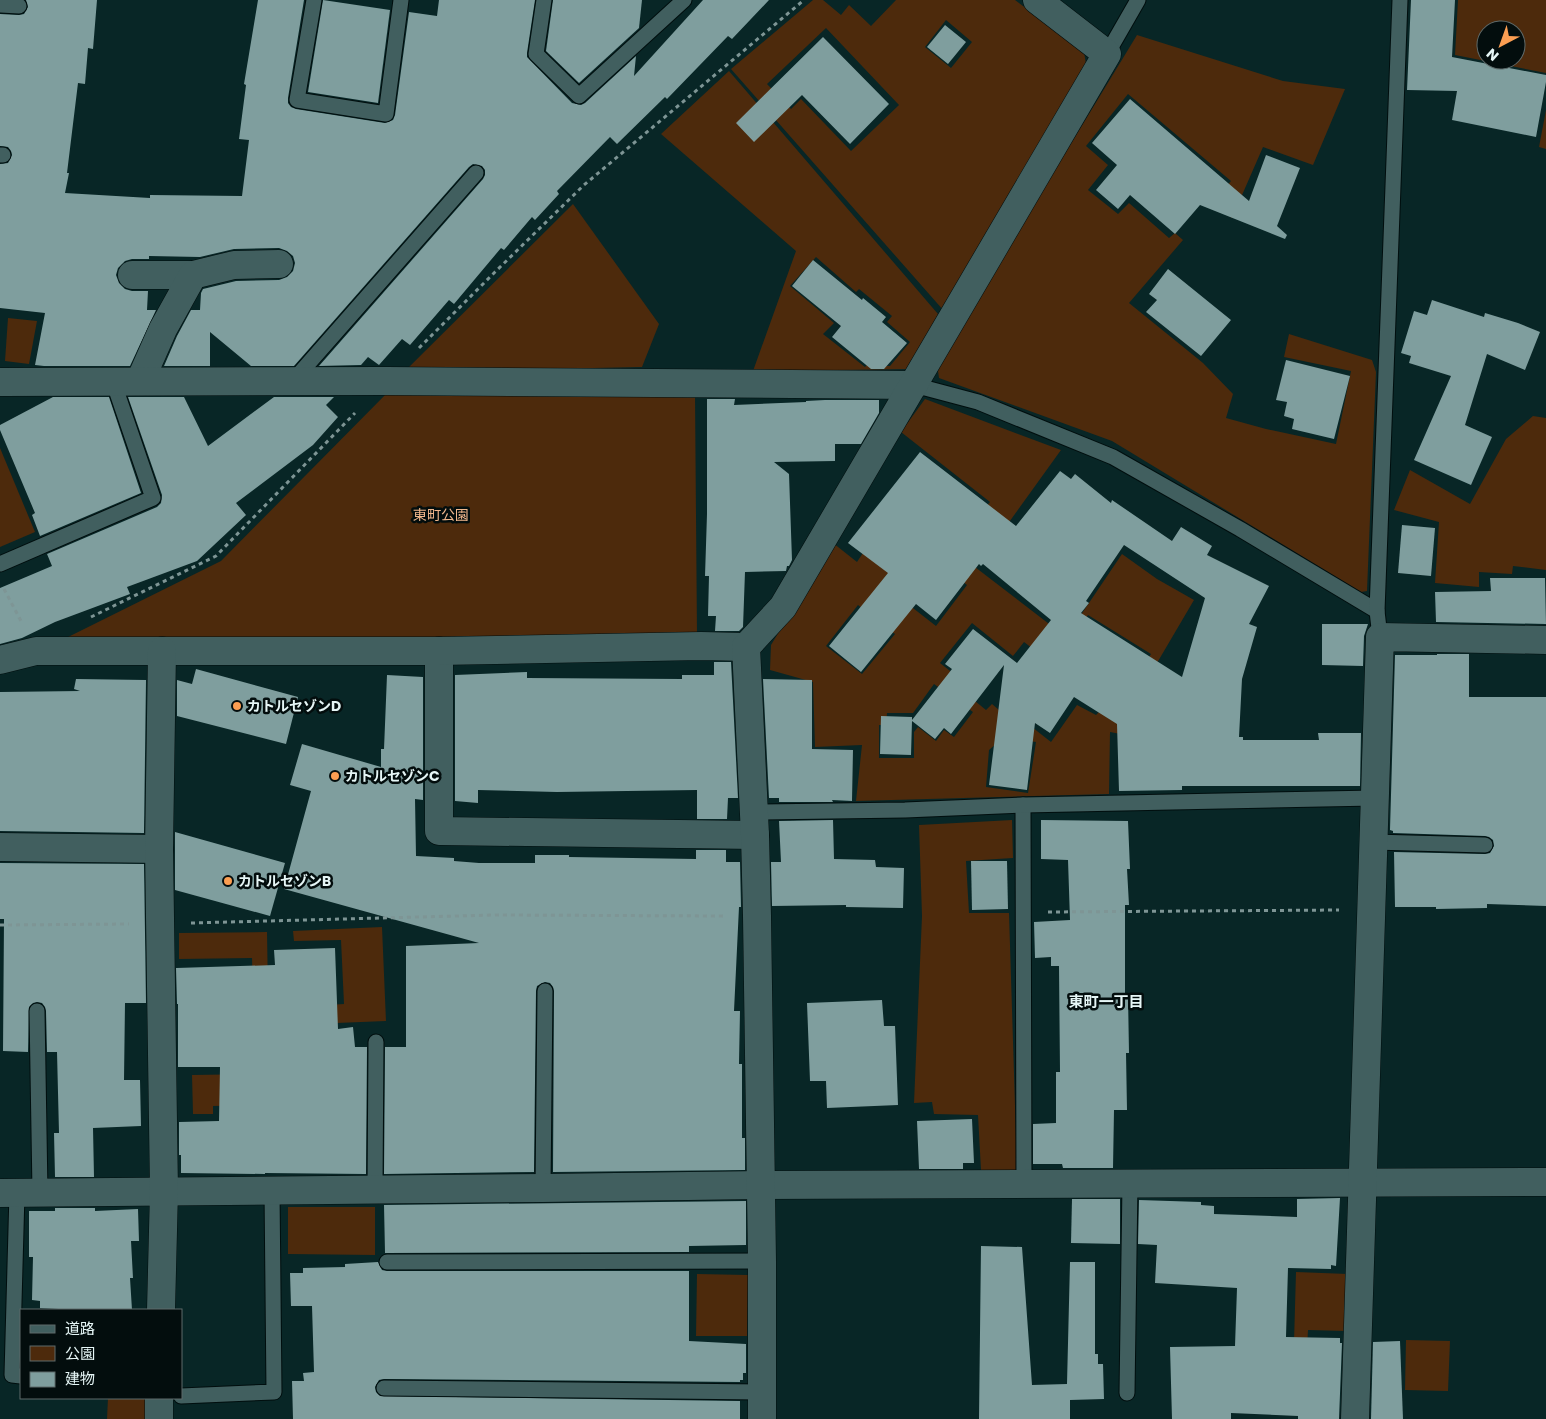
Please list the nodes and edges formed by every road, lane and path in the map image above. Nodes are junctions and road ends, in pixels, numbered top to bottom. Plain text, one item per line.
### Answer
1 (314, 0) edge
2 (401, 0) edge
3 (544, 0) edge
4 (684, 0) edge
5 (804, 0) edge
6 (1037, 0) edge
7 (1138, 0) edge
8 (1400, 0) edge
9 (0, 5) edge
10 (19, 6) dead end
11 (1107, 54) junction
12 (476, 173) dead end
13 (279, 264) dead end
14 (132, 275) dead end
15 (193, 275) junction
16 (112, 381) junction
17 (140, 381) junction
18 (293, 381) junction
19 (386, 381) junction
20 (0, 382) edge
21 (914, 385) junction
22 (0, 564) edge
23 (0, 582) edge
24 (86, 619) dead end
25 (1379, 624) junction
26 (1546, 640) edge
27 (746, 647) junction
28 (36, 651) junction
29 (162, 651) junction
30 (439, 652) junction
31 (0, 660) edge
32 (1375, 798) junction
33 (1023, 805) junction
34 (755, 824) junction
35 (1374, 842) junction
36 (1485, 845) dead end
37 (0, 847) edge
38 (159, 849) junction
39 (1371, 910) junction
40 (1022, 912) junction
41 (757, 916) junction
42 (160, 924) junction
43 (0, 925) edge
44 (545, 991) dead end
45 (37, 1011) dead end
46 (376, 1042) dead end
47 (1546, 1182) edge
48 (1024, 1183) junction
49 (1130, 1183) junction
50 (1362, 1183) junction
51 (761, 1185) junction
52 (543, 1188) junction
53 (375, 1189) junction
54 (272, 1190) junction
55 (164, 1191) junction
56 (19, 1193) edge
57 (762, 1260) junction
58 (388, 1262) dead end
59 (161, 1309) edge
60 (20, 1376) edge
61 (384, 1388) dead end
62 (761, 1392) junction
63 (1127, 1393) dead end
64 (182, 1396) edge
65 (159, 1399) edge
66 (159, 1419) edge
67 (762, 1419) edge
68 (1355, 1419) edge

1 - 2 lane
3 - 4 lane
5 - 19 path
6 - 11 street
7 - 11 lane
8 - 25 lane
9 - 10 lane
11 - 21 street
12 - 18 lane
13 - 15 street
14 - 15 street
15 - 17 street
16 - 17 street
16 - 20 street
16 - 22 lane
17 - 18 street
18 - 19 street
19 - 21 street
19 - 24 path
21 - 25 lane
21 - 27 street
23 - 28 path
25 - 26 street
25 - 32 street
27 - 30 street
27 - 34 street
28 - 29 street
28 - 31 street
29 - 30 street
29 - 38 street
30 - 34 street
32 - 33 lane
32 - 35 street
33 - 34 lane
33 - 40 lane
34 - 41 street
35 - 36 lane
35 - 39 street
37 - 38 street
38 - 42 street
39 - 40 path
39 - 50 street
40 - 48 lane
41 - 42 path
41 - 51 street
42 - 43 path
42 - 55 street
44 - 52 lane
45 - 56 lane
46 - 53 lane
47 - 50 street
48 - 49 street
48 - 51 street
49 - 50 street
49 - 63 lane
50 - 68 street
51 - 52 street
51 - 57 street
52 - 53 street
53 - 54 street
54 - 55 street
54 - 64 lane
55 - 56 street
55 - 59 street
56 - 60 lane
57 - 58 lane
57 - 62 street
61 - 62 lane
62 - 67 street
65 - 66 street

